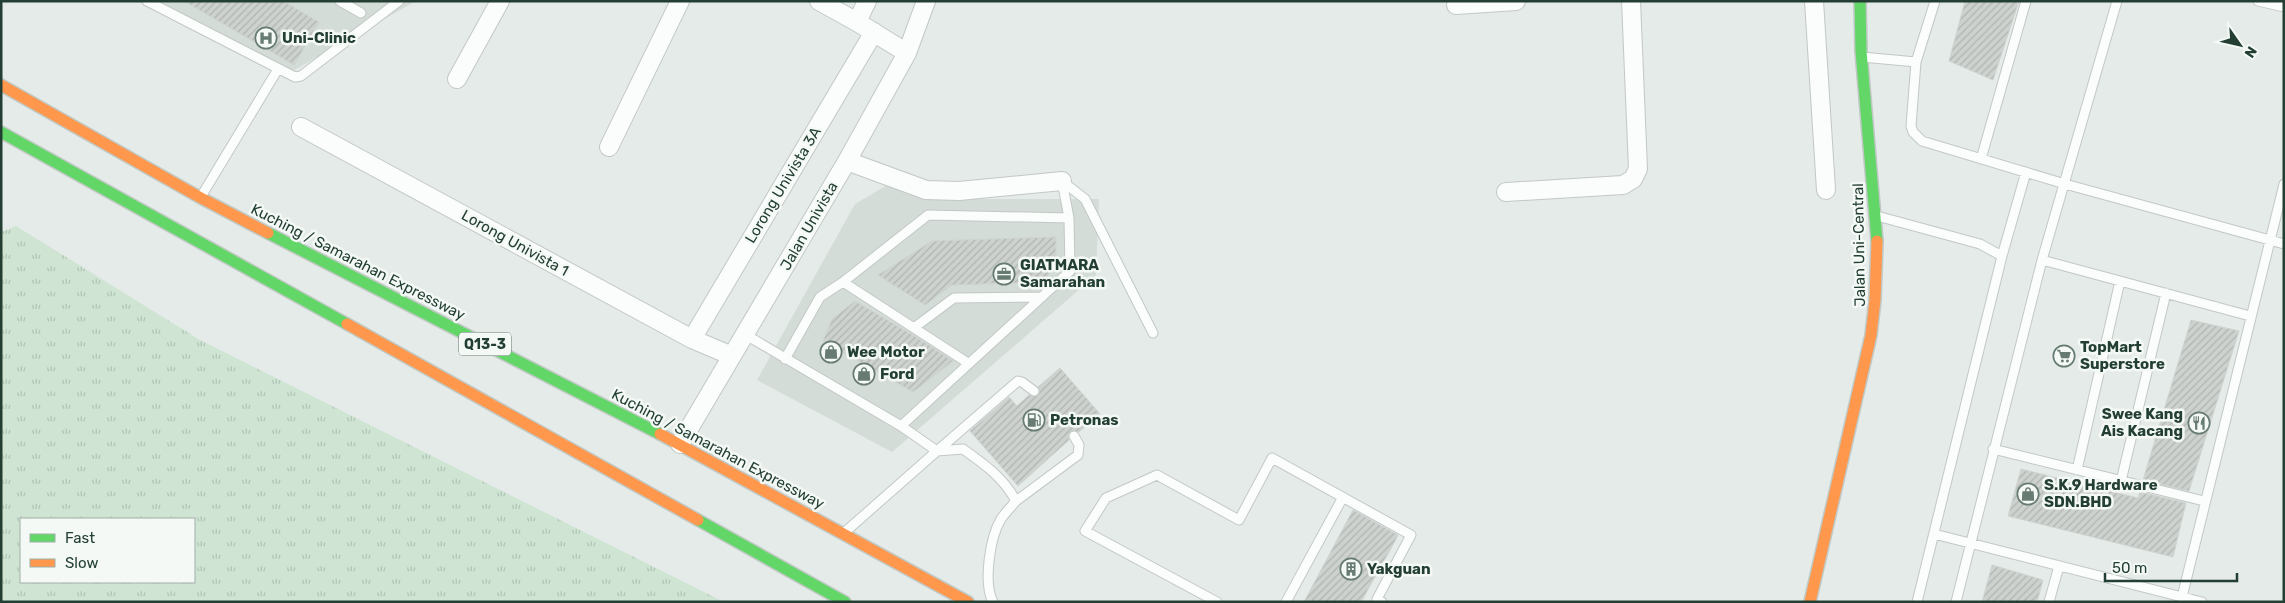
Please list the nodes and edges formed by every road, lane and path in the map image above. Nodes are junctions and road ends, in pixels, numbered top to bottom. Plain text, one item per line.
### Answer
1 (147, 1) edge
2 (340, 1) edge
3 (399, 1) edge
4 (500, 1) edge
5 (680, 1) edge
6 (819, 1) edge
7 (867, 1) edge
8 (926, 1) edge
9 (1516, 1) edge
10 (1631, 1) edge
11 (1814, 1) edge
12 (1860, 1) edge
13 (1935, 1) edge
14 (2026, 1) edge
15 (2117, 1) edge
16 (2258, 1) edge
17 (1456, 5) dead end
18 (2284, 7) edge
19 (361, 14) dead end
20 (857, 22) junction
21 (874, 32) junction
22 (907, 53) junction
23 (1862, 57) junction
24 (1916, 62) junction
25 (278, 70) junction
26 (457, 79) dead end
27 (1, 86) edge
28 (301, 127) dead end
29 (1, 132) edge
30 (609, 147) dead end
31 (1981, 159) junction
32 (847, 161) junction
33 (2026, 172) junction
34 (1062, 181) junction
35 (2065, 184) junction
36 (2284, 184) edge
37 (1826, 190) dead end
38 (1506, 192) dead end
39 (201, 198) junction
40 (1876, 216) junction
41 (1069, 218) junction
42 (2269, 240) junction
43 (2284, 244) edge
44 (2002, 256) junction
45 (2042, 260) junction
46 (2120, 281) junction
47 (843, 282) junction
48 (2166, 292) junction
49 (1042, 297) junction
50 (2250, 316) junction
51 (915, 327) junction
52 (1153, 333) dead end
53 (746, 335) junction
54 (692, 339) junction
55 (732, 356) junction
56 (785, 359) junction
57 (968, 363) junction
58 (1034, 391) dead end
59 (901, 426) junction
60 (1074, 436) dead end
61 (680, 444) junction
62 (1993, 449) junction
63 (937, 451) junction
64 (2077, 470) junction
65 (2121, 481) junction
66 (1343, 497) junction
67 (1016, 501) junction
68 (2204, 501) junction
69 (843, 534) junction
70 (1934, 534) junction
71 (1970, 542) junction
72 (2059, 566) junction
73 (2182, 597) junction
74 (845, 602) edge
75 (968, 602) edge
76 (993, 602) edge
77 (1217, 602) edge
78 (1286, 602) edge
79 (1382, 602) edge
80 (1810, 602) edge
81 (1917, 602) edge
82 (1956, 602) edge
83 (2050, 602) edge
84 (2202, 602) edge

1 - 25 lane
2 - 19 lane
3 - 25 lane
4 - 26 street
5 - 30 street
6 - 20 street
7 - 20 street
8 - 22 street, Jalan Univista
9 - 17 street
10 - 38 street
11 - 37 street
12 - 23 main road, Jalan Uni-Central
13 - 24 lane
14 - 31 lane
15 - 35 lane
16 - 18 lane
20 - 21 street
21 - 22 street
21 - 54 street, Lorong Univista 3A
22 - 32 street, Jalan Univista
23 - 24 lane
23 - 40 main road, Jalan Uni-Central
24 - 31 lane
25 - 39 lane
27 - 39 main road, Kuching / Samarahan Expressway / Q13-3
28 - 54 street, Lorong Univista 1
29 - 74 main road
31 - 33 lane
32 - 34 street
32 - 53 street, Jalan Univista
33 - 35 lane
33 - 44 lane
34 - 41 lane
34 - 52 lane
35 - 42 lane
35 - 45 lane
36 - 42 lane
39 - 61 main road, Kuching / Samarahan Expressway / Q13-3
40 - 44 lane
40 - 80 main road, Jalan Uni-Central
41 - 47 lane
41 - 49 lane
42 - 43 lane
42 - 50 lane
44 - 70 lane
45 - 46 lane
45 - 62 lane
46 - 48 lane
46 - 64 lane
47 - 51 lane
47 - 56 lane
48 - 50 lane
48 - 65 lane
49 - 51 lane
49 - 57 lane
50 - 68 lane
51 - 57 lane
53 - 55 street, Jalan Univista
53 - 56 lane
54 - 55 street, Lorong Univista 1
55 - 61 street, Jalan Univista
56 - 59 lane
57 - 59 lane
58 - 63 lane
59 - 63 lane
60 - 67 lane
61 - 69 main road, Kuching / Samarahan Expressway / Q13-3
62 - 64 lane
62 - 71 lane
63 - 67 lane
63 - 69 lane
64 - 65 lane
65 - 68 lane
66 - 77 lane
66 - 78 lane
66 - 79 lane
67 - 76 lane
68 - 73 lane
69 - 75 main road, Kuching / Samarahan Expressway / Q13-3
70 - 71 lane
70 - 81 lane
71 - 72 lane
71 - 82 lane
72 - 73 lane
72 - 83 lane
73 - 84 lane

